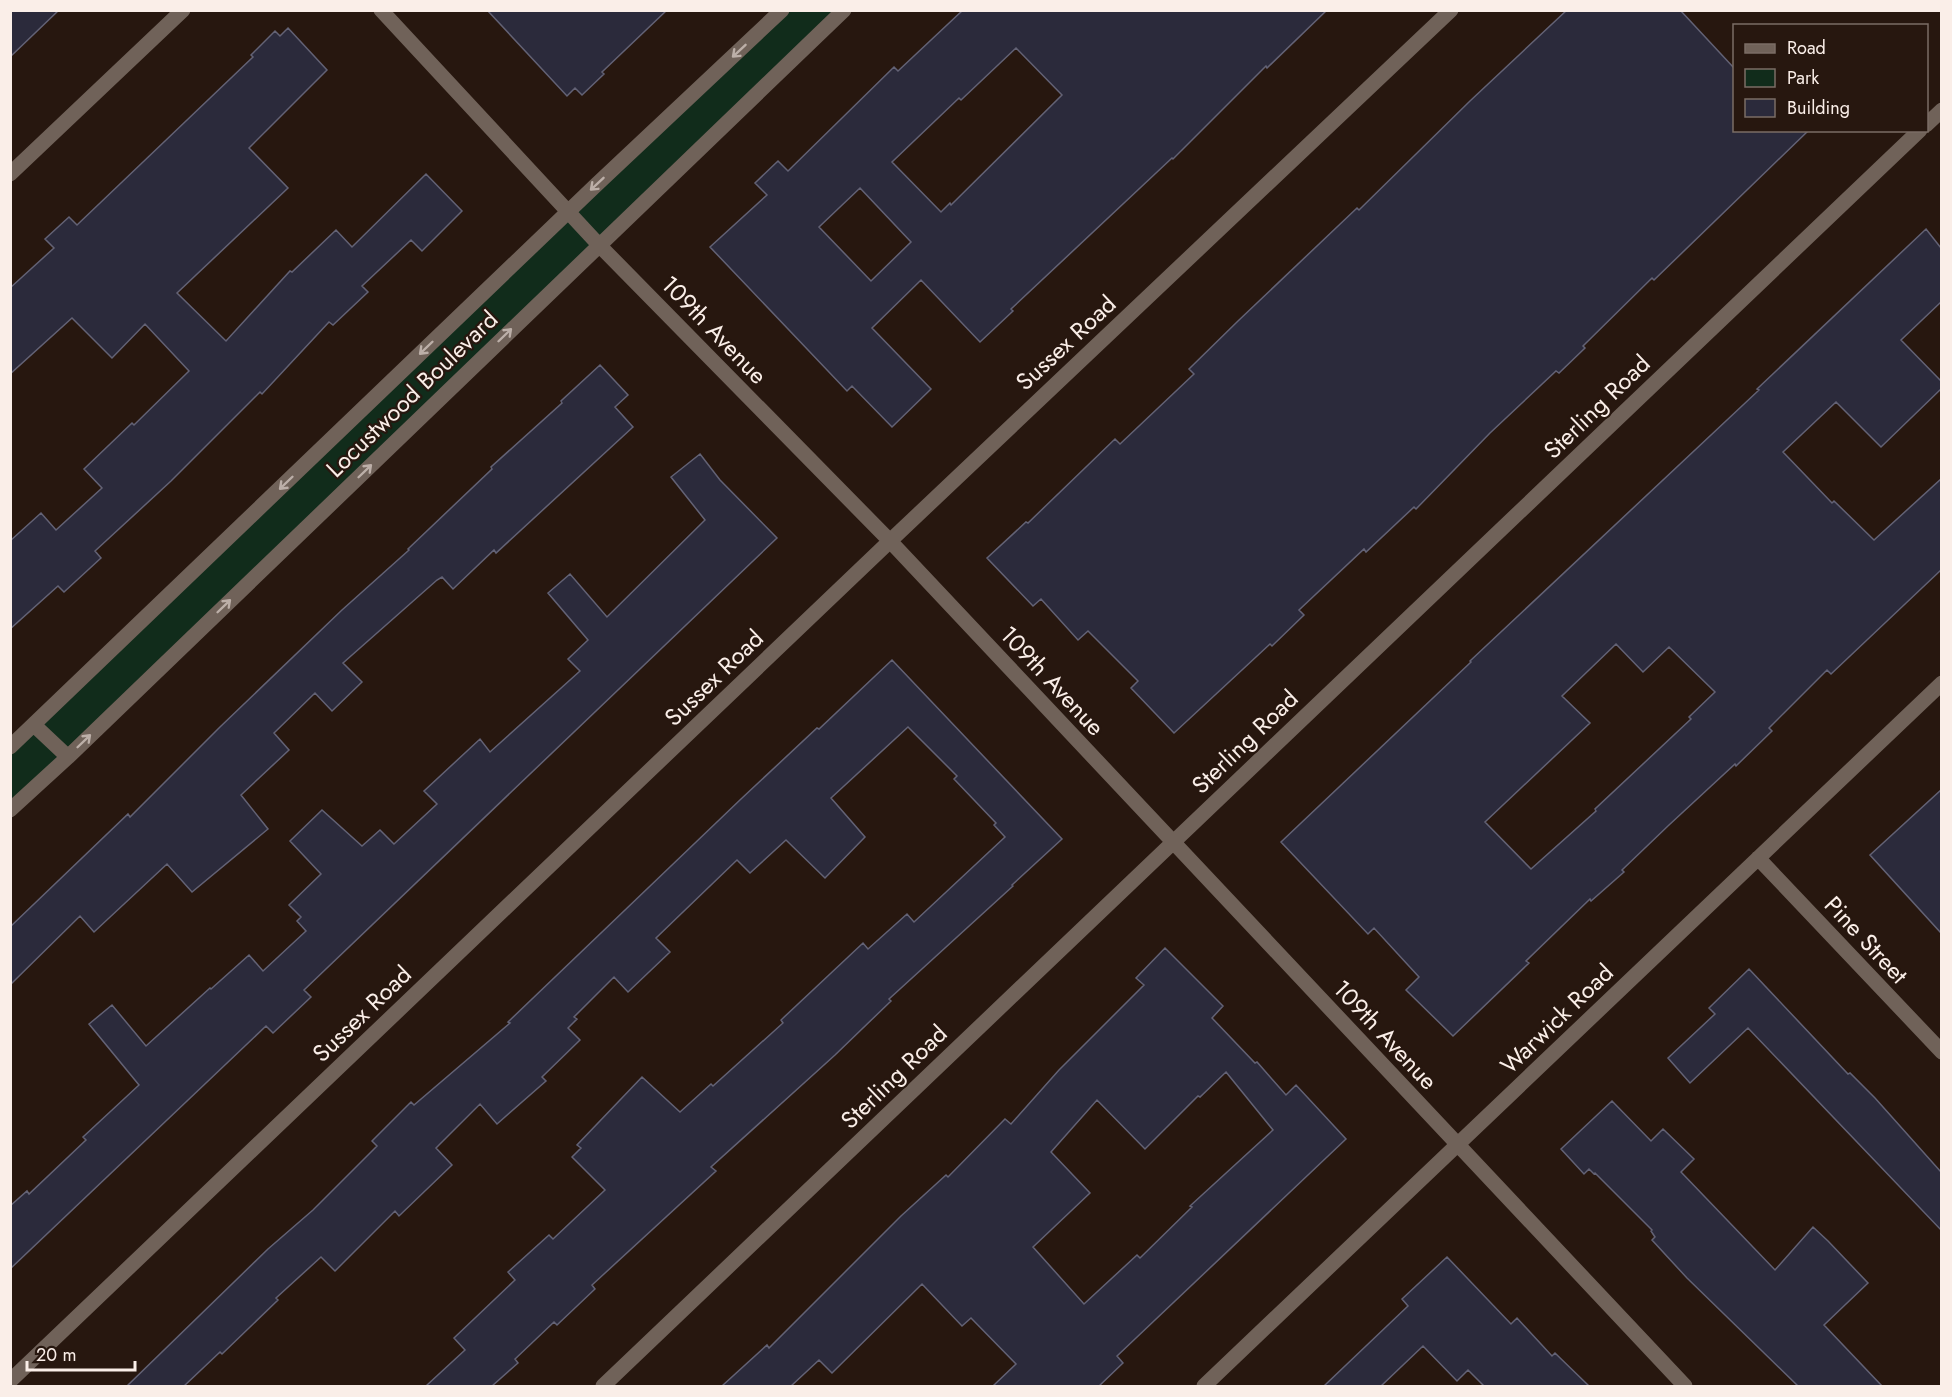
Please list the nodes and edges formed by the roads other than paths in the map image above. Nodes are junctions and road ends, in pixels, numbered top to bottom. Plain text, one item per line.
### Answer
1 (183, 10) edge
2 (381, 10) edge
3 (782, 10) edge
4 (844, 10) edge
5 (1450, 10) edge
6 (1941, 110) edge
7 (1928, 123) edge
8 (1918, 132) edge
9 (10, 174) edge
10 (569, 212) junction
11 (599, 245) junction
12 (890, 542) junction
13 (1941, 683) edge
14 (34, 725) junction
15 (10, 747) edge
16 (68, 757) junction
17 (10, 810) edge
18 (1173, 842) junction
19 (1758, 858) junction
20 (1941, 1052) edge
21 (1457, 1145) junction
22 (10, 1381) edge
23 (603, 1386) edge
24 (1203, 1386) edge
25 (1685, 1386) edge

1 - 9 street
2 - 10 street, 109th Avenue
3 -> 10 street, Locustwood Boulevard
4 - 11 street, Locustwood Boulevard
5 - 12 street, Sussex Road
6 - 7 street
8 - 18 street, Sterling Road
10 - 11 street, 109th Avenue
10 -> 14 street, Locustwood Boulevard
11 - 12 street, 109th Avenue
16 -> 11 street, Locustwood Boulevard
12 - 18 street, 109th Avenue
12 - 22 street, Sussex Road
13 - 19 street, Warwick Road
14 - 15 street, Locustwood Boulevard
14 - 16 street
16 - 17 street, Locustwood Boulevard
18 - 21 street, 109th Avenue
18 - 23 street, Sterling Road
19 - 20 street, Pine Street
19 - 21 street, Warwick Road
21 - 24 street, Warwick Road
21 - 25 street, 109th Avenue

